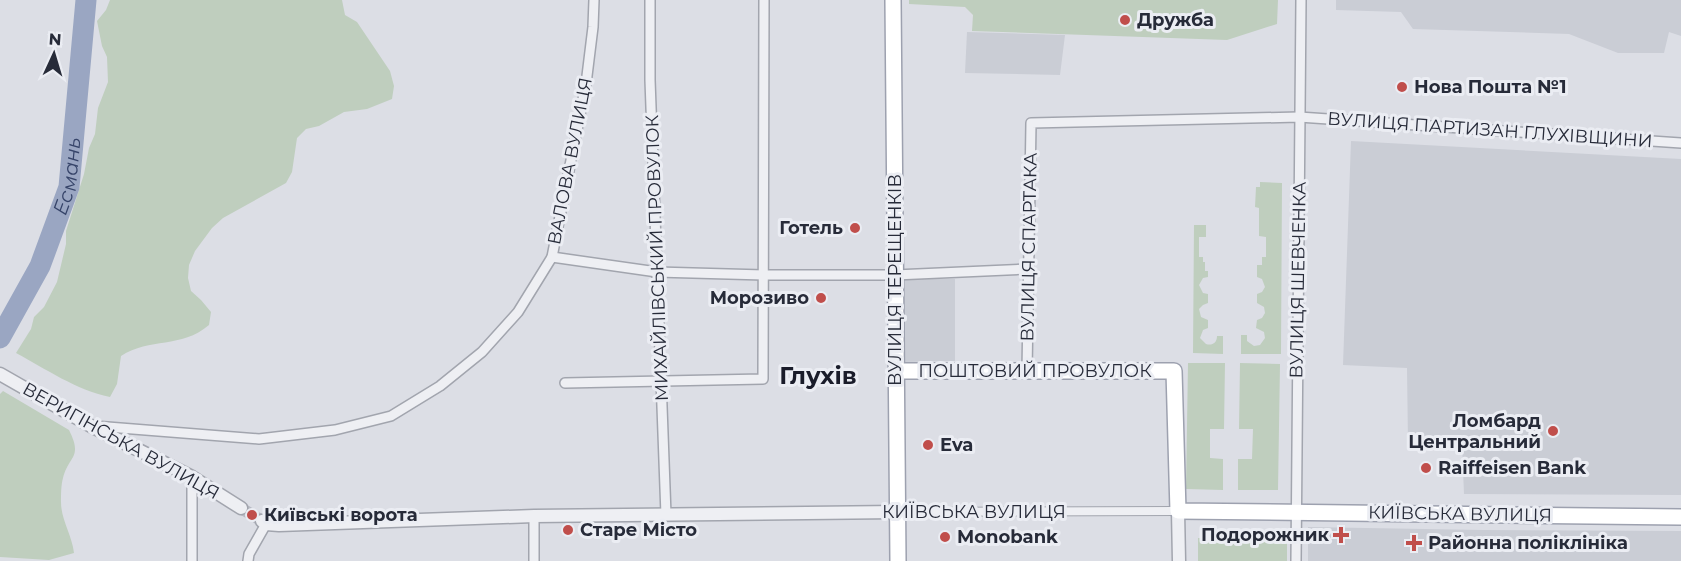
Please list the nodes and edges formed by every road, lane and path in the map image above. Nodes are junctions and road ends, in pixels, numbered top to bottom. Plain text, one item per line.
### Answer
1 (594, 0) edge
2 (650, 0) edge
3 (764, 0) edge
4 (893, 0) edge
5 (1301, 0) edge
6 (1299, 117) junction
7 (1031, 123) joint
8 (1681, 143) edge
9 (552, 257) junction
10 (1029, 269) junction
11 (657, 272) junction
12 (764, 275) junction
13 (896, 275) junction
14 (896, 371) junction
15 (1027, 372) junction
16 (0, 374) edge
17 (661, 382) junction
18 (565, 383) dead end
19 (91, 426) junction
20 (192, 477) junction
21 (241, 508) tunnel mouth
22 (1178, 511) junction
23 (897, 512) junction
24 (1296, 513) junction
25 (666, 515) junction
26 (534, 516) junction
27 (1681, 517) edge
28 (264, 523) joint
29 (192, 561) edge
30 (248, 561) edge
31 (534, 561) edge
32 (898, 561) edge
33 (1179, 561) edge
34 (1296, 561) edge

1 - 9 street, ВАЛОВА ВУЛИЦЯ
2 - 11 street, МИХАЙЛІВСЬКИЙ ПРОВУЛОК
3 - 12 street
4 - 13 main road, ВУЛИЦЯ ТЕРЕЩЕНКІВ
5 - 6 street, ВУЛИЦЯ ШЕВЧЕНКА
6 - 7 street, ВУЛИЦЯ ПАРТИЗАН ГЛУХІВЩИНИ
6 - 8 street, ВУЛИЦЯ ПАРТИЗАН ГЛУХІВЩИНИ
6 - 24 street, ВУЛИЦЯ ШЕВЧЕНКА
7 - 10 street, ВУЛИЦЯ СПАРТАКА
9 - 11 street
9 - 19 street, ВАЛОВА ВУЛИЦЯ
10 - 13 street
10 - 15 street, ВУЛИЦЯ СПАРТАКА
11 - 12 street
11 - 17 street, МИХАЙЛІВСЬКИЙ ПРОВУЛОК
12 - 13 street
12 - 17 street
13 - 14 main road, ВУЛИЦЯ ТЕРЕЩЕНКІВ
14 - 15 main road, ПОШТОВИЙ ПРОВУЛОК
14 - 23 main road, ВУЛИЦЯ ТЕРЕЩЕНКІВ
15 - 22 main road, ПОШТОВИЙ ПРОВУЛОК
16 - 19 street, ВЕРИГІНСЬКА ВУЛИЦЯ
17 - 18 street
17 - 25 street, МИХАЙЛІВСЬКИЙ ПРОВУЛОК
19 - 20 street, ВЕРИГІНСЬКА ВУЛИЦЯ
20 - 21 street, ВЕРИГІНСЬКА ВУЛИЦЯ
20 - 29 street
22 - 23 street, КИЇВСЬКА ВУЛИЦЯ
22 - 24 main road, КИЇВСЬКА ВУЛИЦЯ
22 - 33 street
23 - 25 street, КИЇВСЬКА ВУЛИЦЯ
23 - 32 main road, ВУЛИЦЯ ТЕРЕЩЕНКІВ
24 - 27 main road, КИЇВСЬКА ВУЛИЦЯ
24 - 34 street, ВУЛИЦЯ ШЕВЧЕНКА
25 - 26 street, КИЇВСЬКА ВУЛИЦЯ
26 - 28 street, КИЇВСЬКА ВУЛИЦЯ
26 - 31 street
28 - 30 street

